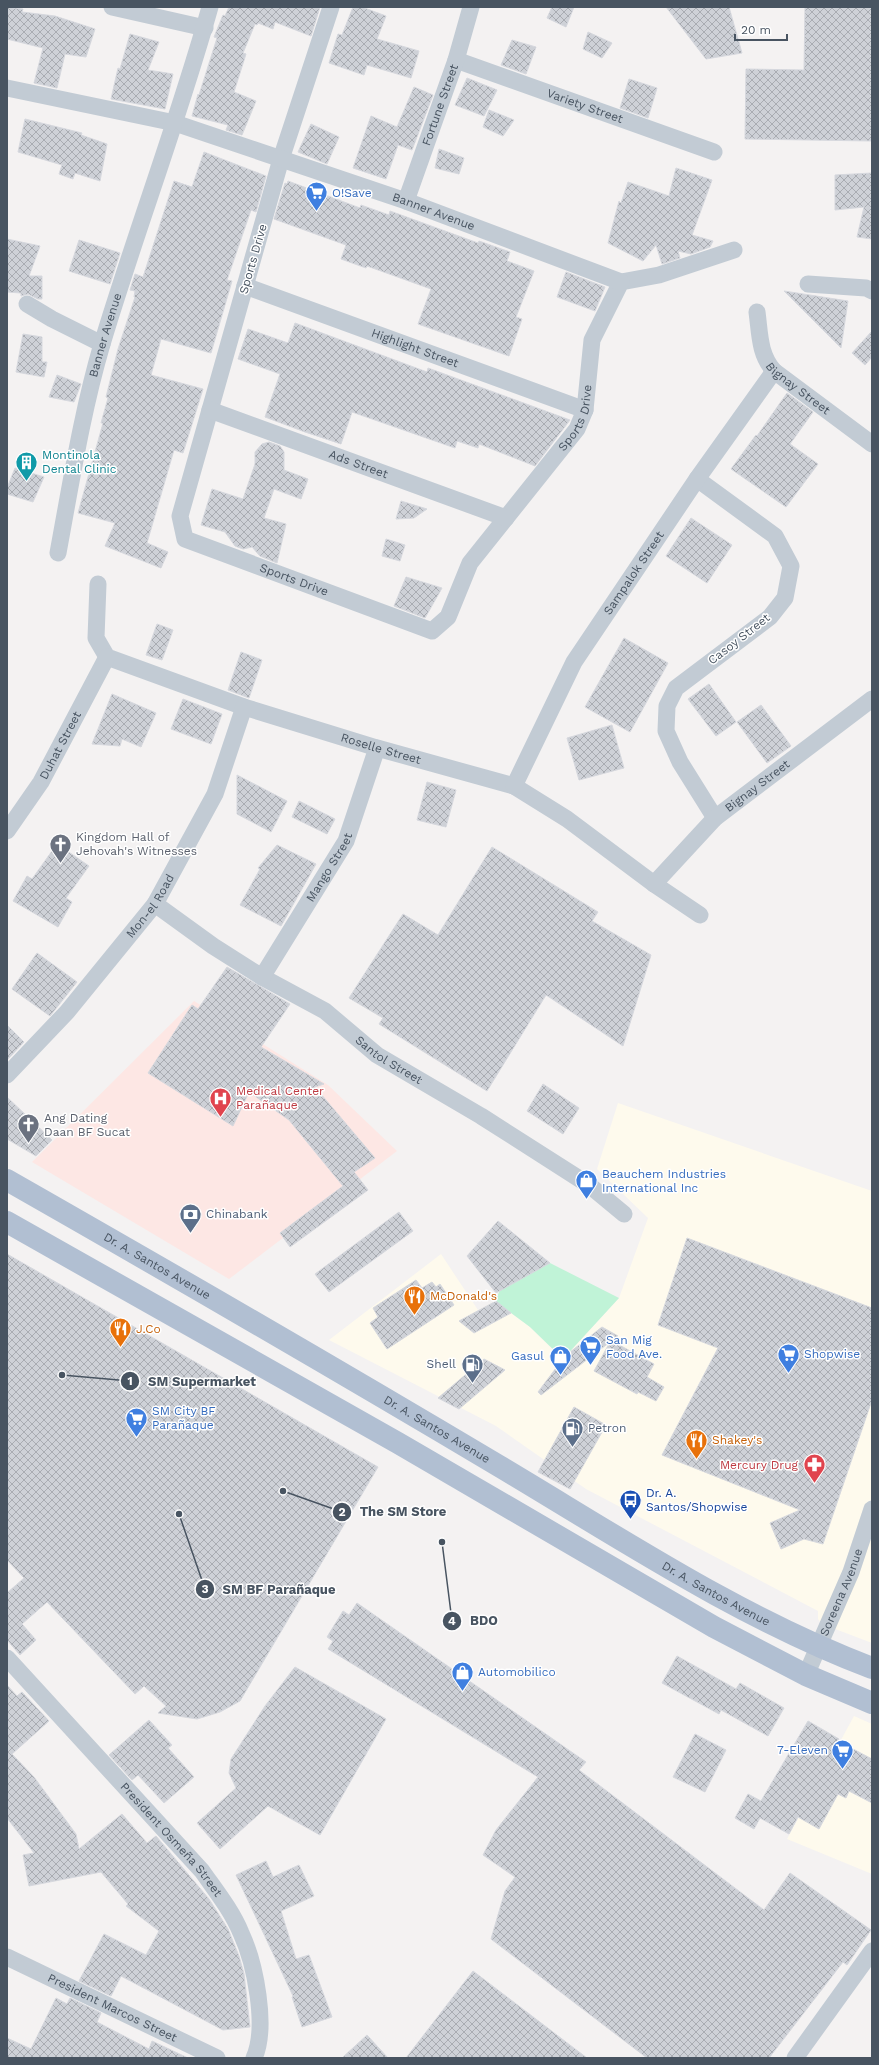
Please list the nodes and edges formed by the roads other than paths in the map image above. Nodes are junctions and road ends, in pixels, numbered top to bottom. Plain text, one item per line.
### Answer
1 (112, 7) edge
2 (210, 7) edge
3 (331, 7) edge
4 (471, 7) edge
5 (205, 28) junction
6 (456, 60) junction
7 (7, 88) edge
8 (176, 123) junction
9 (714, 152) dead end
10 (281, 159) junction
11 (406, 202) junction
12 (734, 250) dead end
13 (621, 282) junction
14 (808, 284) dead end
15 (245, 286) junction
16 (872, 291) edge
17 (28, 304) dead end
18 (757, 312) dead end
19 (102, 344) junction
20 (774, 371) junction
21 (210, 410) junction
22 (585, 410) junction
23 (872, 444) edge
24 (697, 479) junction
25 (506, 518) junction
26 (58, 553) dead end
27 (98, 584) dead end
28 (107, 657) junction
29 (872, 698) edge
30 (244, 707) junction
31 (377, 748) junction
32 (514, 786) junction
33 (715, 818) junction
34 (7, 831) edge
35 (654, 884) junction
36 (155, 904) junction
37 (700, 915) dead end
38 (262, 977) junction
39 (7, 1075) edge
40 (7, 1180) edge
41 (624, 1214) dead end
42 (7, 1222) edge
43 (872, 1508) edge
44 (819, 1646) junction
45 (7, 1658) edge
46 (872, 1668) edge
47 (806, 1675) junction
48 (872, 1703) edge
49 (872, 1951) edge
50 (7, 1957) edge
51 (217, 2058) edge
52 (254, 2058) edge
53 (795, 2058) edge

1 - 5 street
2 - 5 street, Banner Avenue
3 - 10 street, Sports Drive
4 - 6 street, Fortune Street
5 - 8 street, Banner Avenue
6 - 9 street, Variety Street
6 - 11 street, Fortune Street
7 - 8 street, Banner Avenue
8 - 10 street, Banner Avenue
8 - 19 street, Banner Avenue
10 - 11 street, Banner Avenue
10 - 15 street, Sports Drive
11 - 13 street, Banner Avenue
12 - 13 street
13 - 22 street, Sports Drive
14 - 16 street
15 - 21 street, Sports Drive
15 - 22 street, Highlight Street
17 - 19 street
18 - 20 street, Bignay Street
19 - 26 street, Banner Avenue
20 - 23 street, Bignay Street
20 - 24 street, Sampalok Street
21 - 25 street, Ads Street
21 - 25 street, Sports Drive
22 - 25 street, Sports Drive
24 - 32 street, Sampalok Street
24 - 33 street, Casoy Street
27 - 28 street
28 - 30 street, Roselle Street
28 - 34 street, Duhat Street
29 - 33 street, Bignay Street
30 - 31 street, Roselle Street
30 - 36 street, Mon-el Road
31 - 32 street, Roselle Street
31 - 38 street, Mango Street
32 - 35 street, Roselle Street
33 - 35 street, Bignay Street
35 - 37 street, Roselle Street
36 - 38 street, Santol Street
36 - 39 street, Mon-el Road
38 - 41 street, Santol Street
40 - 44 main road, Dr. A. Santos Avenue
42 - 47 main road
43 - 44 street, Soreena Avenue
44 - 46 main road, Dr. A. Santos Avenue
44 - 47 street, Soreena Avenue
45 - 52 street, President Osmeña Street
47 - 48 main road
49 - 53 street
50 - 51 street, President Marcos Street

